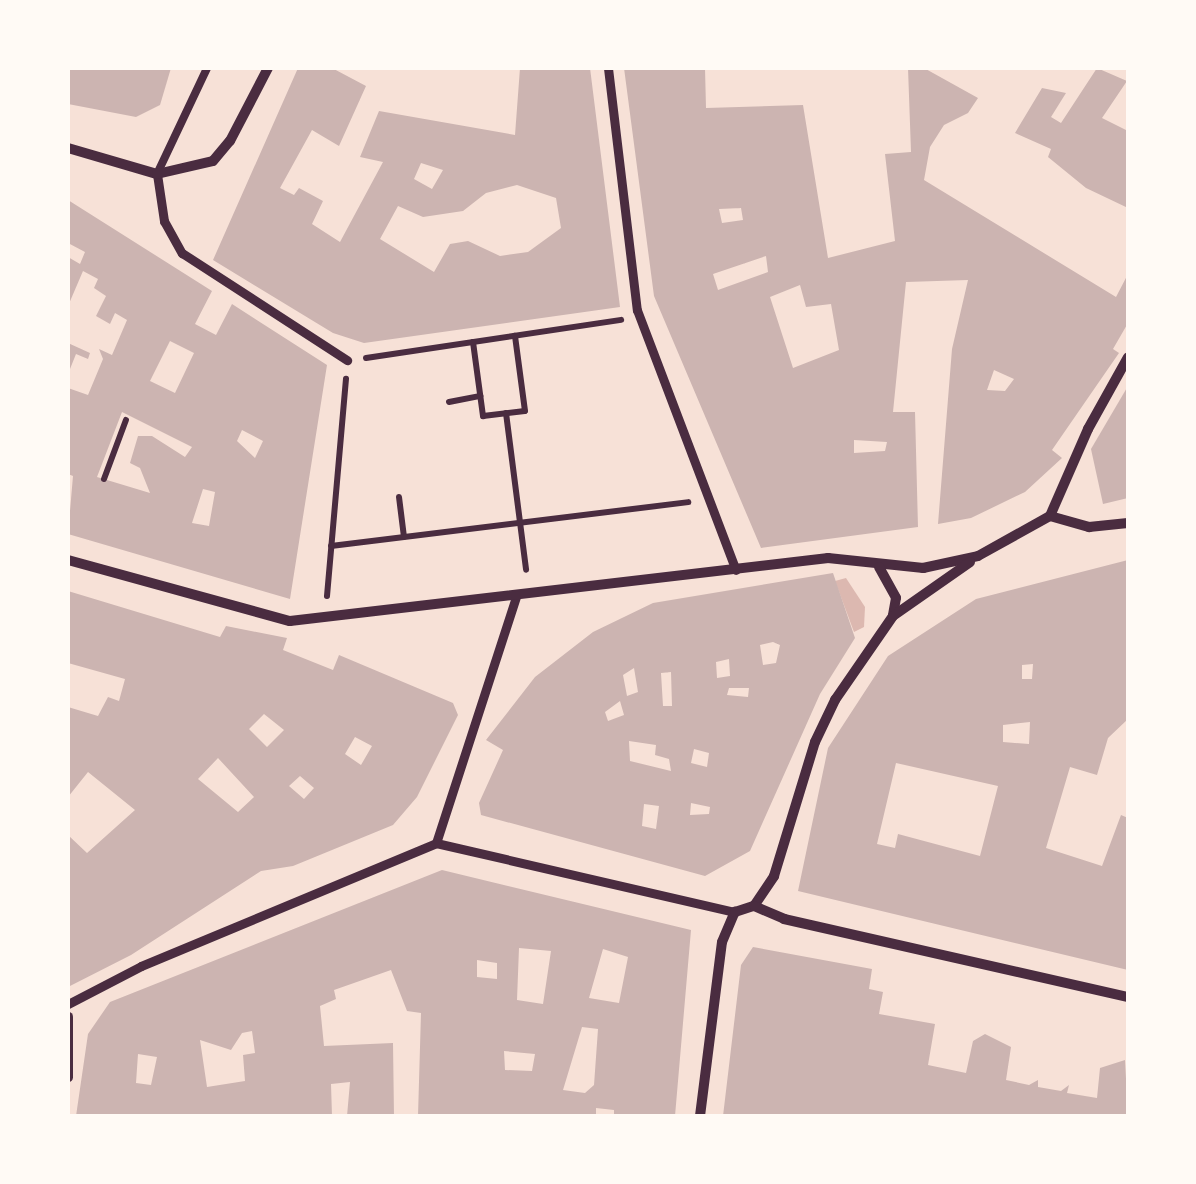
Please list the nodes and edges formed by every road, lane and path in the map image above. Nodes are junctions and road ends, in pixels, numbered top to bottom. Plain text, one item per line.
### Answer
1 (206, 68) edge
2 (268, 68) edge
3 (608, 68) edge
4 (68, 148) edge
5 (158, 174) junction
6 (638, 314) junction
7 (515, 336) junction
8 (473, 342) junction
9 (1128, 358) edge
10 (347, 360) junction
11 (480, 396) junction
12 (449, 402) dead end
13 (506, 413) junction
14 (126, 420) dead end
15 (104, 480) dead end
16 (399, 496) dead end
17 (709, 499) junction
18 (1050, 516) junction
19 (520, 523) junction
20 (1128, 524) edge
21 (404, 537) junction
22 (332, 546) junction
23 (978, 556) junction
24 (68, 560) edge
25 (879, 566) junction
26 (736, 570) junction
27 (529, 596) junction
28 (516, 598) junction
29 (893, 616) junction
30 (326, 617) junction
31 (436, 842) junction
32 (754, 906) junction
33 (735, 912) junction
34 (1128, 997) edge
35 (68, 1004) edge
36 (68, 1016) edge
37 (68, 1077) edge
38 (700, 1116) edge

1 - 5 lane
2 - 5 street
3 - 6 street
4 - 5 street
5 - 10 street
6 - 7 path
6 - 17 street
7 - 8 path
7 - 13 path
8 - 10 path
8 - 11 path
9 - 18 street
10 - 22 path
11 - 12 path
11 - 13 path
13 - 19 path
14 - 15 path
16 - 21 path
17 - 19 path
17 - 26 street
18 - 20 street
18 - 23 street
19 - 21 path
19 - 27 path
21 - 22 path
22 - 30 path
23 - 25 street
23 - 29 street
24 - 30 street
25 - 26 street
25 - 29 street
26 - 27 street
27 - 28 street
28 - 30 street
28 - 31 street
29 - 32 street
31 - 33 street
31 - 35 street
32 - 33 street
32 - 34 street
33 - 38 street
36 - 37 street

